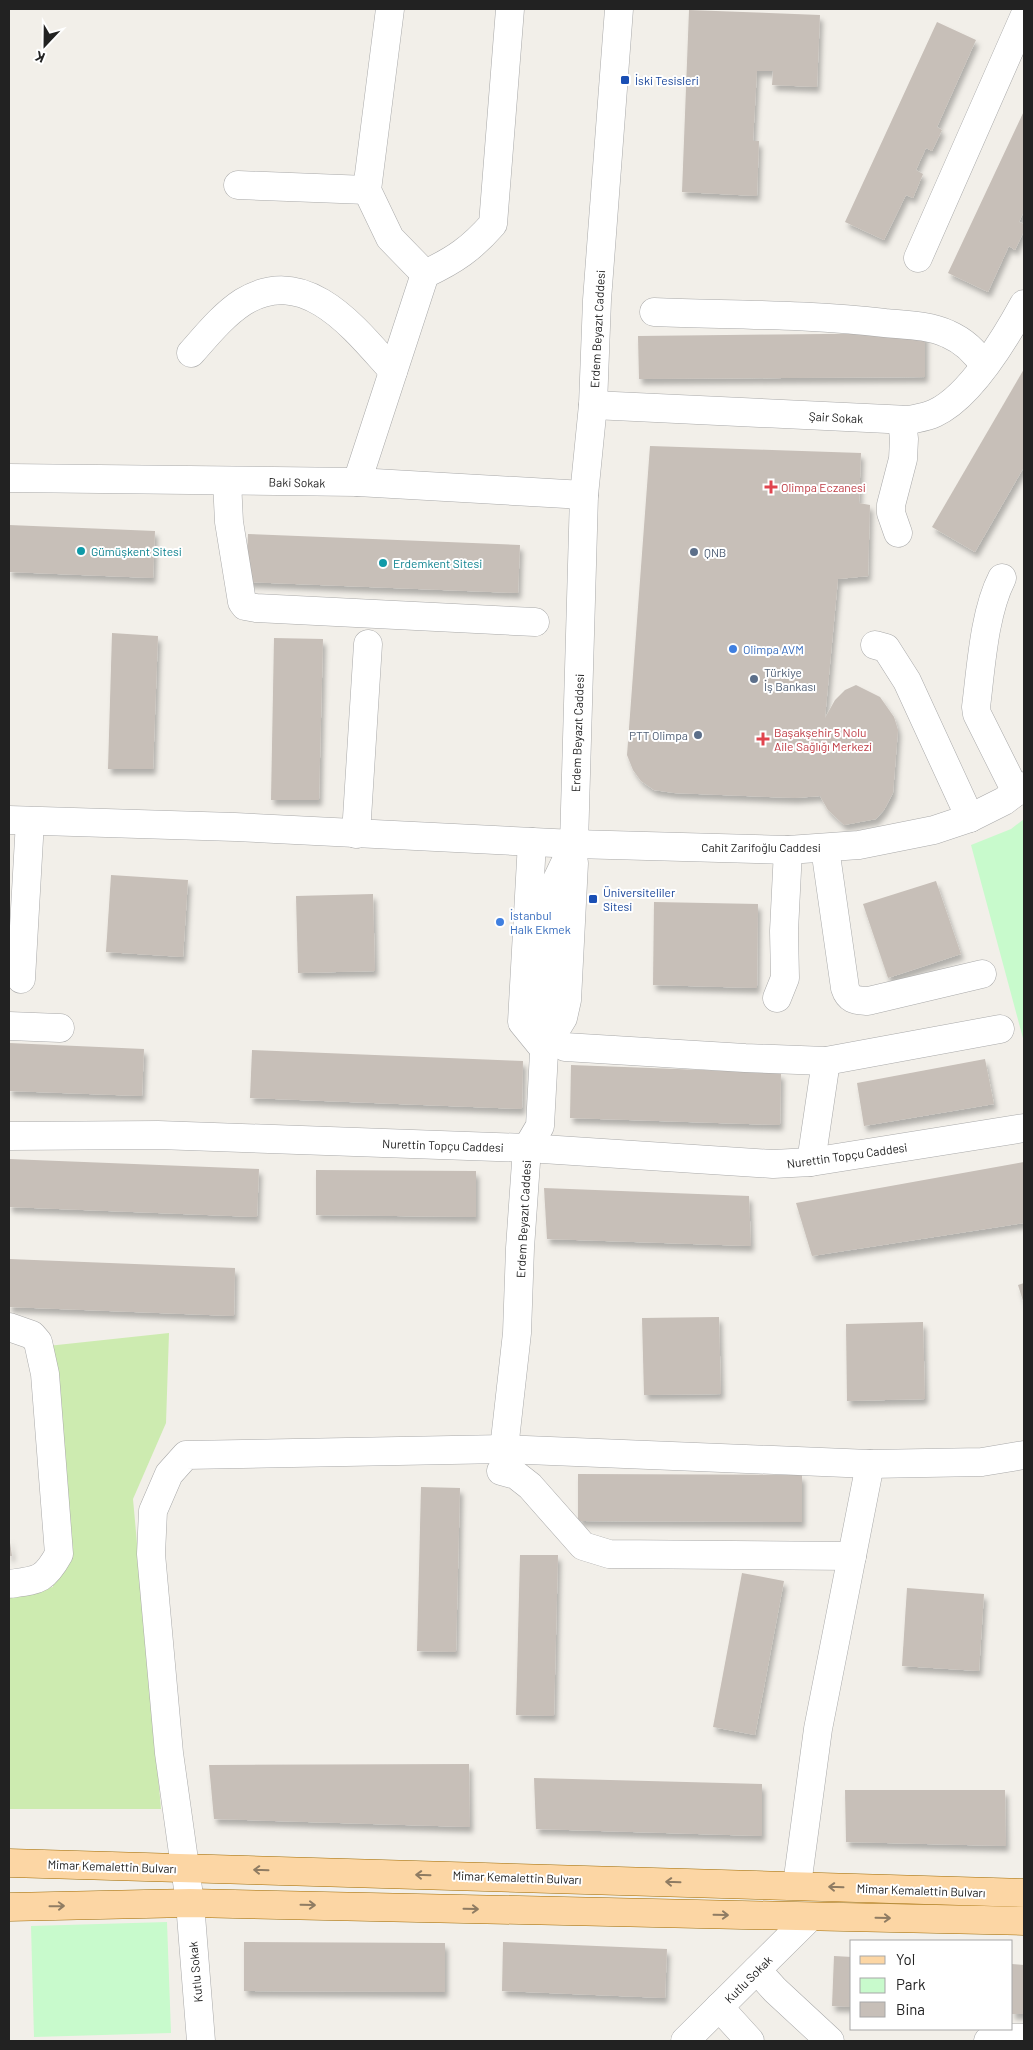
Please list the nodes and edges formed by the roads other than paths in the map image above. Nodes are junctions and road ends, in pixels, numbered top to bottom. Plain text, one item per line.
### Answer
1 (390, 9) edge
2 (510, 9) edge
3 (619, 9) edge
4 (1024, 16) edge
5 (238, 185) dead end
6 (367, 190) junction
7 (918, 258) dead end
8 (425, 274) junction
9 (1024, 304) edge
10 (654, 312) dead end
11 (191, 353) dead end
12 (984, 366) junction
13 (393, 371) junction
14 (593, 404) junction
15 (902, 420) junction
16 (9, 478) edge
17 (227, 481) junction
18 (357, 482) junction
19 (584, 495) junction
20 (898, 533) dead end
21 (1002, 578) dead end
22 (535, 622) dead end
23 (368, 644) dead end
24 (875, 645) dead end
25 (1020, 789) edge
26 (970, 818) junction
27 (19, 820) edge
28 (356, 834) junction
29 (532, 842) junction
30 (574, 844) junction
31 (826, 848) junction
32 (788, 850) junction
33 (982, 974) dead end
34 (21, 979) dead end
35 (777, 998) dead end
36 (9, 1026) edge
37 (60, 1028) dead end
38 (1000, 1028) dead end
39 (554, 1048) junction
40 (826, 1061) junction
41 (1024, 1128) edge
42 (9, 1136) edge
43 (527, 1148) junction
44 (811, 1162) junction
45 (9, 1327) edge
46 (1024, 1455) edge
47 (502, 1460) junction
48 (870, 1464) junction
49 (852, 1556) junction
50 (9, 1584) edge
51 (9, 1863) edge
52 (185, 1868) junction
53 (797, 1885) junction
54 (1024, 1893) edge
55 (190, 1903) junction
56 (9, 1907) edge
57 (810, 1916) junction
58 (1024, 1922) edge
59 (757, 1970) junction
60 (719, 2007) junction
61 (1024, 2038) edge
62 (201, 2041) edge
63 (685, 2041) edge
64 (750, 2041) edge
65 (830, 2041) edge
66 (988, 2041) edge

1 - 6 street
2 - 8 street
3 - 14 street, Erdem Beyazıt Caddesi
4 - 7 street
5 - 6 street
6 - 8 street
8 - 13 street
9 - 12 street, Şair Sokak
10 - 12 street
11 - 13 street
12 - 15 street, Şair Sokak
13 - 18 street
14 - 15 street, Şair Sokak
14 - 19 street, Erdem Beyazıt Caddesi
15 - 20 street
16 - 17 street, Baki Sokak
17 - 18 street, Baki Sokak
17 - 22 street
18 - 19 street, Baki Sokak
19 - 30 street, Erdem Beyazıt Caddesi
21 - 25 street
23 - 28 street
24 - 26 street
25 - 26 street, Cahit Zarifoğlu Caddesi
26 - 31 street, Cahit Zarifoğlu Caddesi
27 - 28 street, Cahit Zarifoğlu Caddesi
27 - 34 street
28 - 29 street, Cahit Zarifoğlu Caddesi
29 - 30 street, Cahit Zarifoğlu Caddesi
29 - 39 street
30 - 32 street, Cahit Zarifoğlu Caddesi
30 - 39 street, Erdem Beyazıt Caddesi
31 - 32 street, Cahit Zarifoğlu Caddesi
31 - 33 street
32 - 35 street
36 - 37 street
38 - 40 street
39 - 40 street
39 - 43 street, Erdem Beyazıt Caddesi
40 - 44 street
41 - 44 street, Nurettin Topçu Caddesi
42 - 43 street, Nurettin Topçu Caddesi
43 - 44 street, Nurettin Topçu Caddesi
43 - 47 street, Erdem Beyazıt Caddesi
45 - 50 street
46 - 48 street, Kutlu Sokak
47 - 48 street, Kutlu Sokak
47 - 49 street
47 - 52 street, Kutlu Sokak
48 - 49 street
49 - 53 street
51 - 52 main road, Mimar Kemalettin Bulvarı
53 -> 52 main road, Mimar Kemalettin Bulvarı
52 - 55 street, Kutlu Sokak
54 -> 53 main road, Mimar Kemalettin Bulvarı
56 -> 55 main road
55 -> 57 main road
55 - 62 street, Kutlu Sokak
57 -> 58 main road
57 - 59 street, Kutlu Sokak
59 - 60 street, Kutlu Sokak
59 - 65 street
60 - 63 street, Kutlu Sokak
60 - 64 street
61 - 66 street

